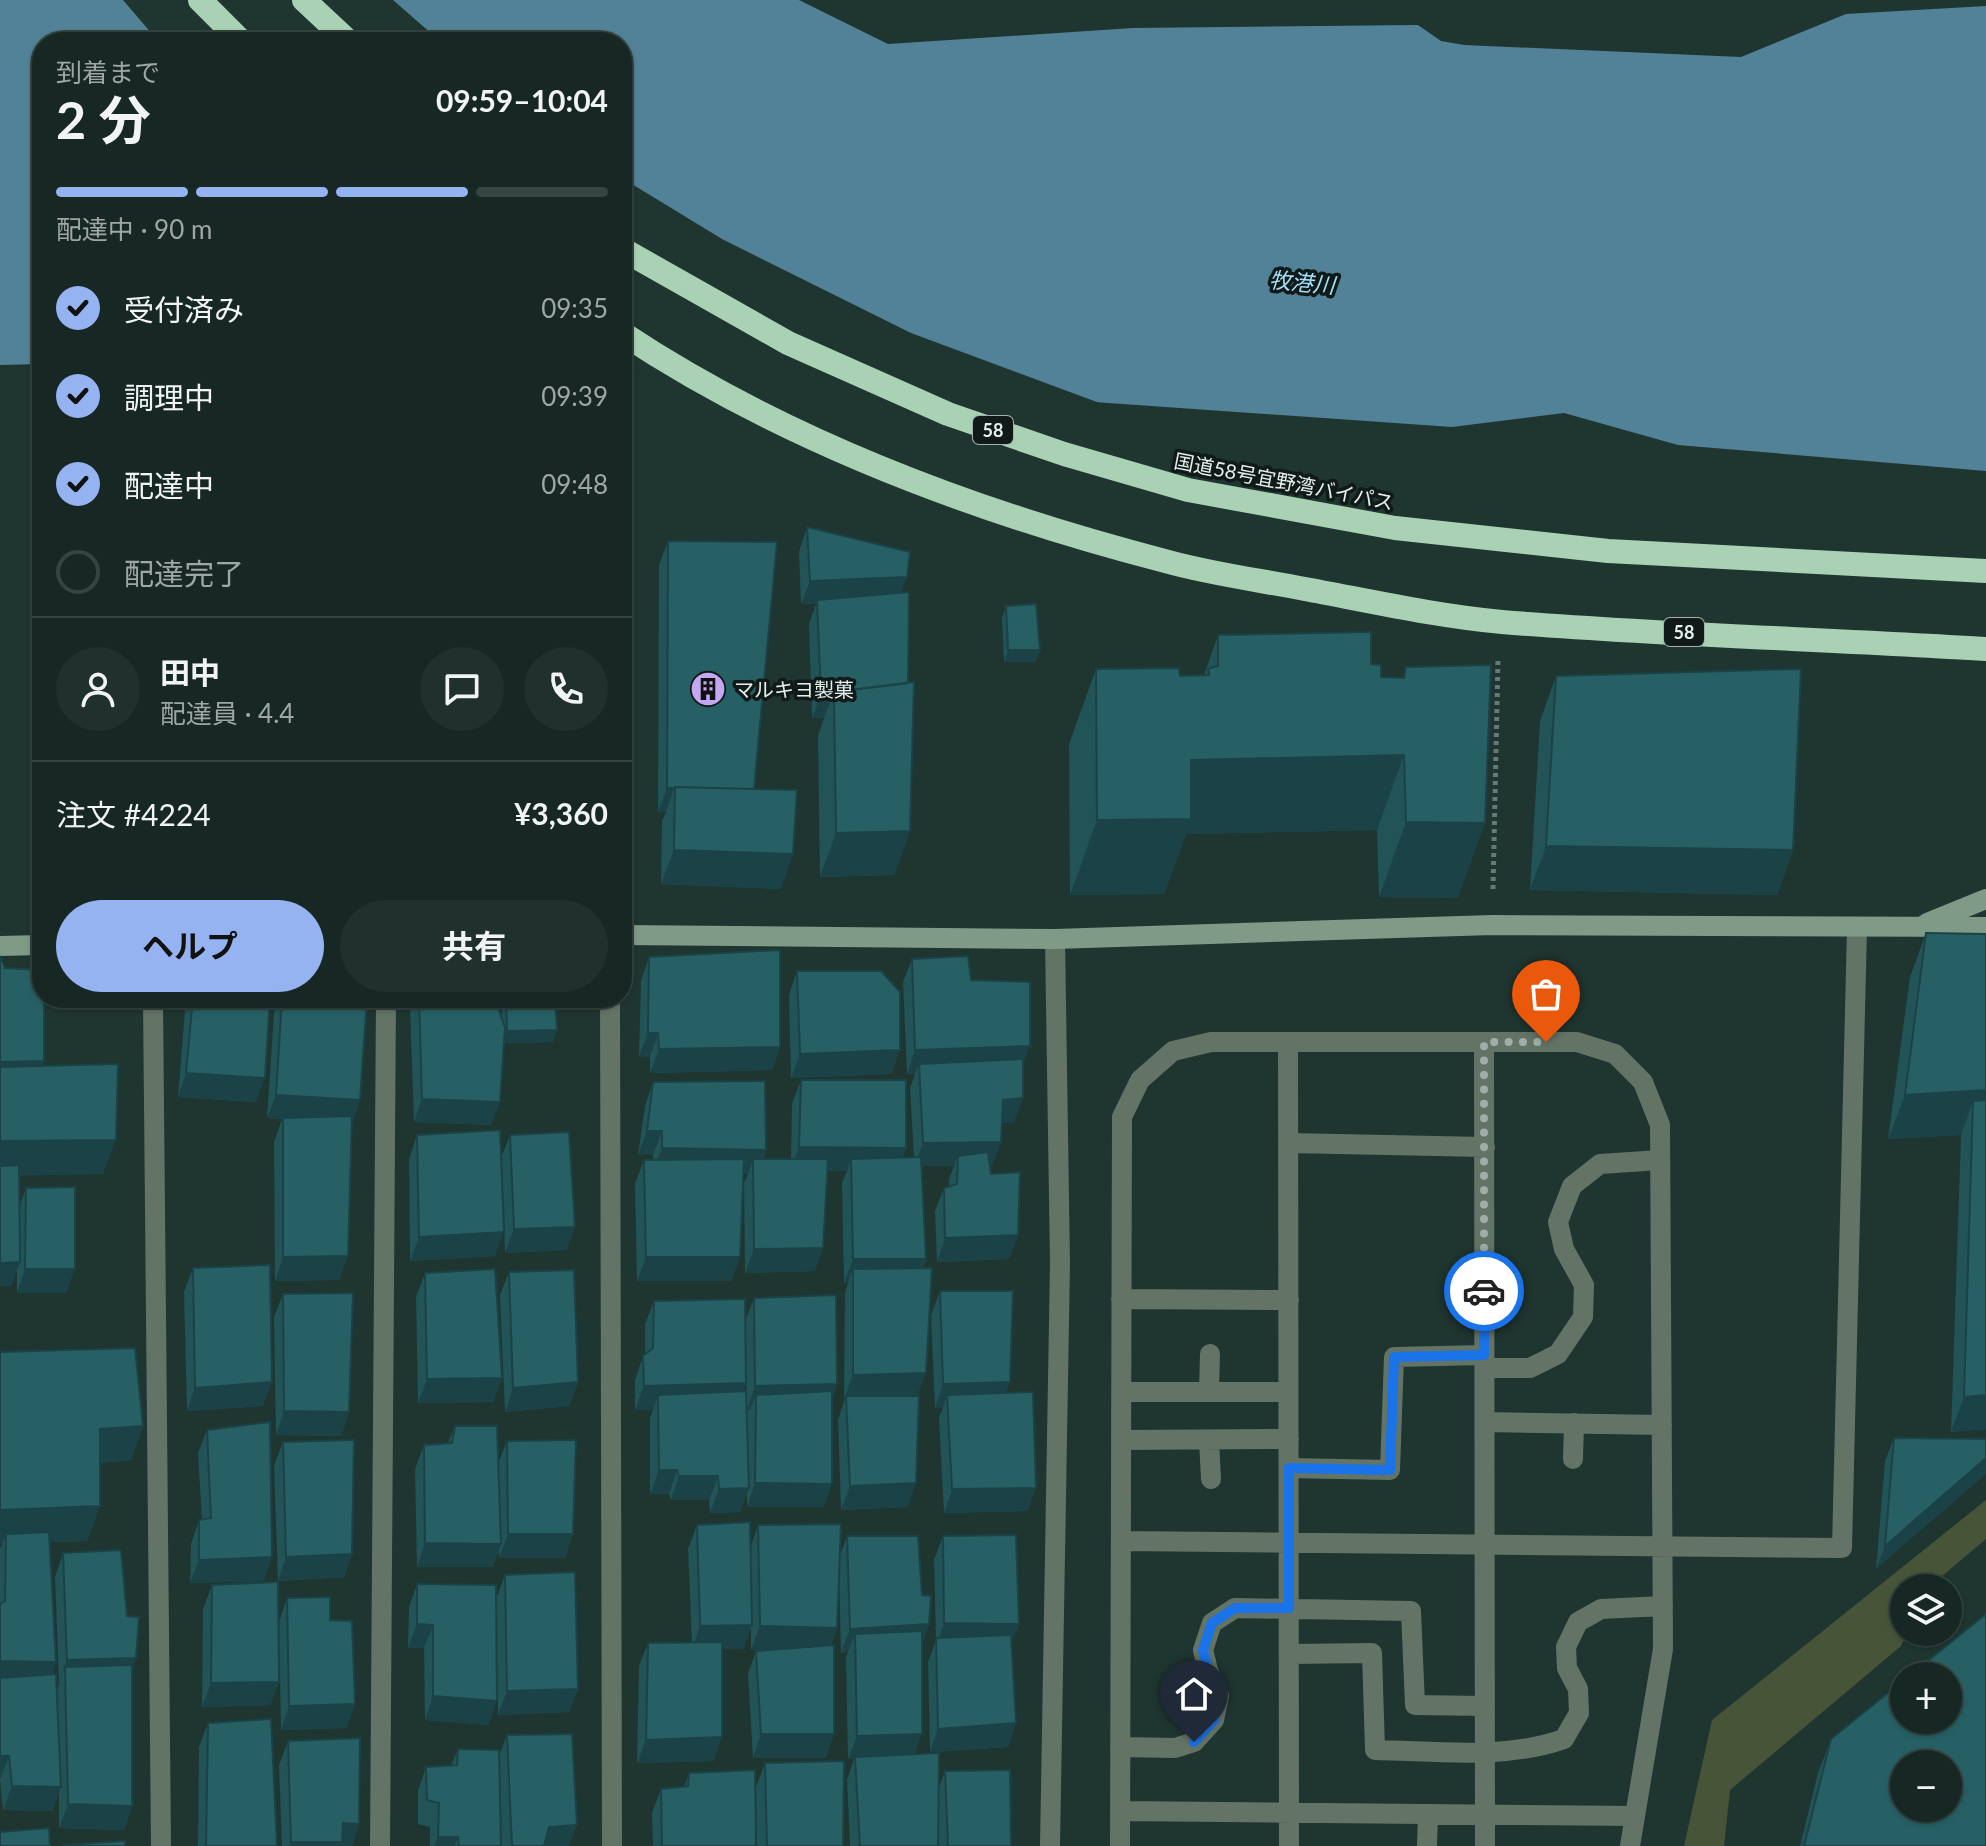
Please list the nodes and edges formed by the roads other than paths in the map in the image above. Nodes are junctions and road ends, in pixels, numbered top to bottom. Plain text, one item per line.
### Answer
1 (200, 0) edge
2 (304, 0) edge
3 (232, 32) edge
4 (338, 32) edge
5 (632, 255) edge
6 (632, 340) edge
7 (1986, 571) edge
8 (1986, 649) edge
9 (1986, 899) edge
10 (1986, 927) edge
11 (1857, 928) junction
12 (1912, 928) junction
13 (632, 935) edge
14 (1055, 939) junction
15 (32, 945) edge
16 (0, 946) edge
17 (153, 1008) edge
18 (386, 1008) edge
19 (610, 1008) edge
20 (1288, 1042) junction
21 (1484, 1042) junction
22 (1288, 1143) junction
23 (1485, 1147) junction
24 (1660, 1160) junction
25 (1121, 1299) junction
26 (1289, 1300) junction
27 (1210, 1354) dead end
28 (1484, 1362) junction
29 (1121, 1392) junction
30 (1209, 1392) junction
31 (1288, 1392) junction
32 (1485, 1422) junction
33 (1574, 1423) junction
34 (1662, 1425) junction
35 (1289, 1439) junction
36 (1121, 1440) junction
37 (1209, 1440) junction
38 (1573, 1459) dead end
39 (1289, 1468) junction
40 (1211, 1479) dead end
41 (1121, 1541) junction
42 (1289, 1542) junction
43 (1485, 1544) junction
44 (1663, 1545) junction
45 (1663, 1606) junction
46 (1289, 1608) junction
47 (1289, 1654) junction
48 (1485, 1706) junction
49 (1120, 1747) junction
50 (1486, 1753) junction
51 (1120, 1811) junction
52 (1289, 1813) junction
53 (1428, 1814) junction
54 (1485, 1814) junction
55 (1635, 1816) junction
56 (161, 1846) edge
57 (380, 1846) edge
58 (612, 1846) edge
59 (1050, 1846) edge
60 (1120, 1846) edge
61 (1289, 1846) edge
62 (1427, 1846) edge
63 (1485, 1846) edge
64 (1630, 1846) edge

1 - 3 highway
2 - 4 highway
5 - 7 highway, 国道58号宜野湾バイパス / 58
6 - 8 highway, 58
9 - 12 street
10 - 12 street
11 - 12 street
11 - 14 street
11 - 44 street
13 - 14 street
14 - 59 street
15 - 16 street
17 - 56 street
18 - 57 street
19 - 58 street
20 - 21 street
20 - 22 street
20 - 25 street
21 - 23 street
21 - 24 street
22 - 23 street
22 - 26 street
23 - 28 street
24 - 28 street
24 - 34 street
25 - 26 street
25 - 29 street
26 - 31 street
27 - 30 street
28 - 32 street
28 - 39 street
29 - 30 street
29 - 36 street
30 - 31 street
31 - 35 street
32 - 33 street
32 - 43 street
33 - 34 street
33 - 38 street
34 - 44 street
35 - 37 street
35 - 39 street
36 - 37 street
36 - 41 street
37 - 40 street
39 - 42 street
41 - 42 street
41 - 49 street
42 - 43 street
42 - 46 street
43 - 44 street
43 - 48 street
44 - 45 street
45 - 50 street
45 - 55 street
46 - 47 street
46 - 48 street
46 - 49 street
47 - 50 street
47 - 52 street
48 - 50 street
49 - 51 street
50 - 54 street
51 - 52 street
51 - 60 street
52 - 53 street
52 - 61 street
53 - 54 street
53 - 62 street
54 - 55 street
54 - 63 street
55 - 64 street

